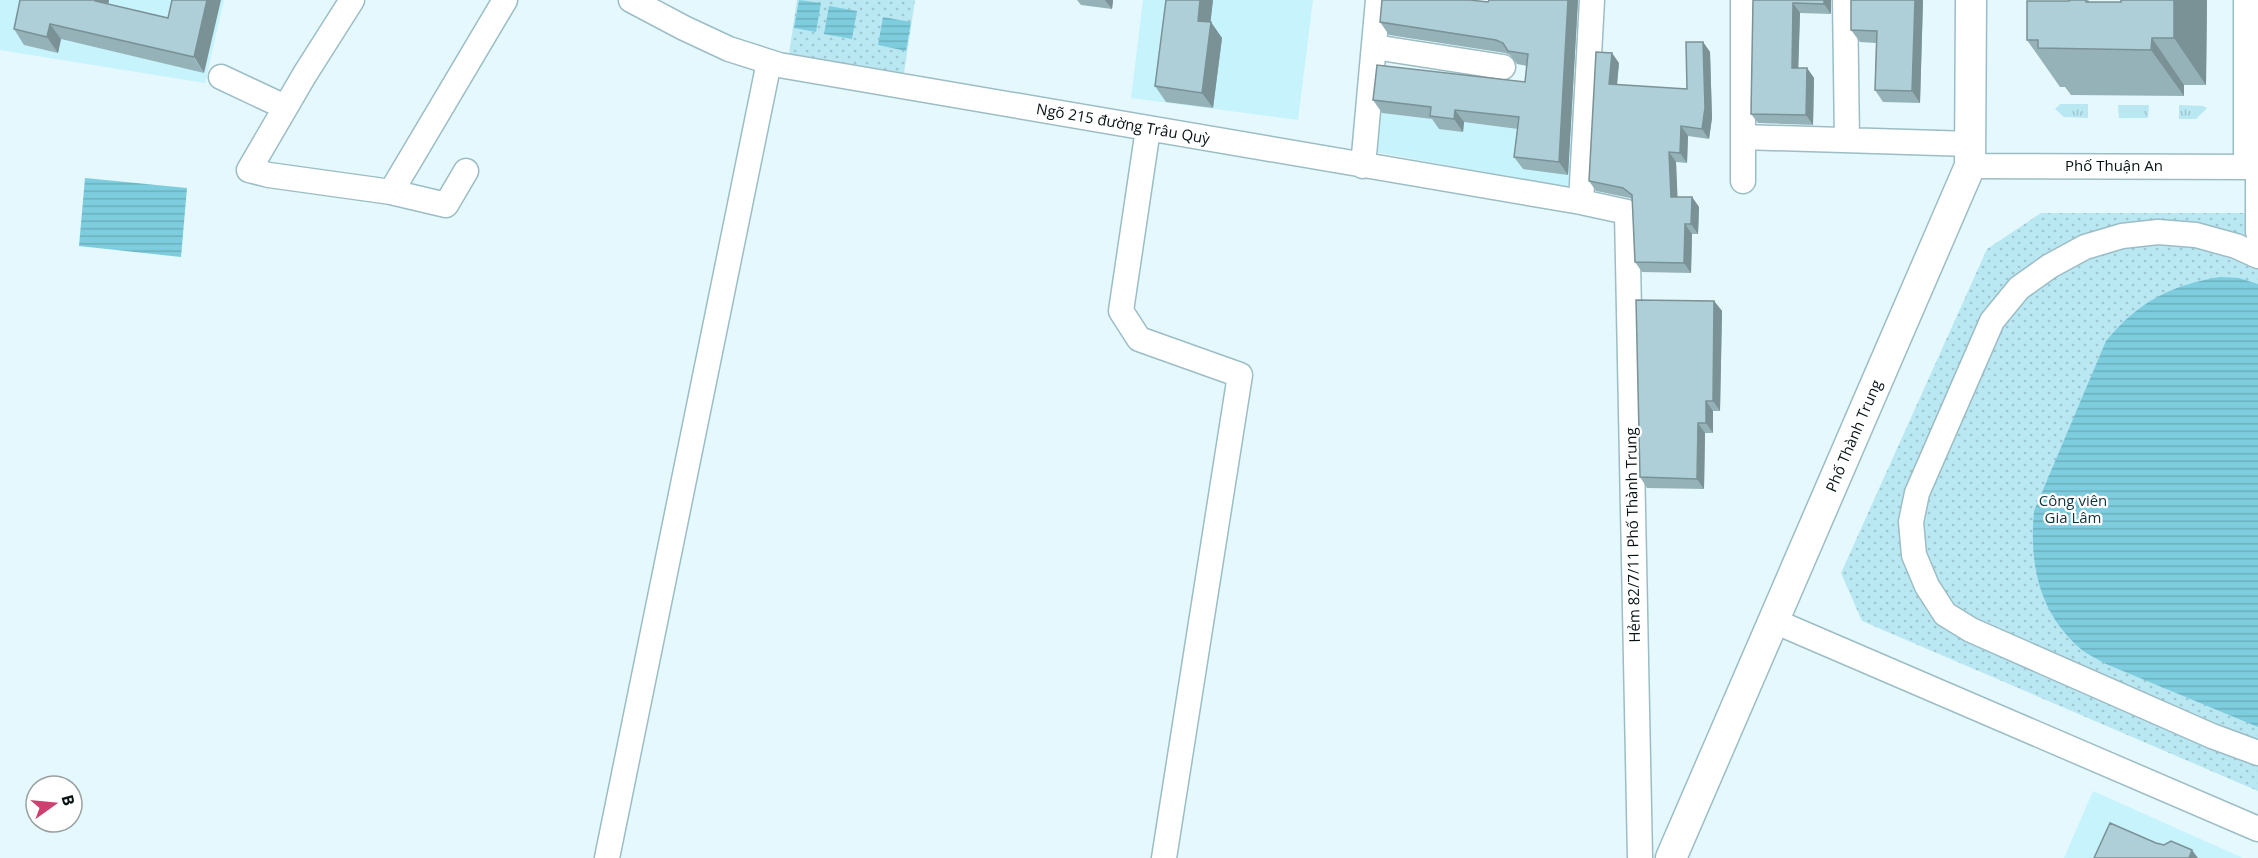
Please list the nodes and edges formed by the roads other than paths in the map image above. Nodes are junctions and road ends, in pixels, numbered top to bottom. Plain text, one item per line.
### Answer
1 (352, 0) edge
2 (505, 0) edge
3 (1377, 0) edge
4 (1592, 0) edge
5 (1743, 0) edge
6 (1845, 0) edge
7 (1971, 0) edge
8 (644, 3) edge
9 (2250, 12) edge
10 (1374, 47) junction
11 (769, 62) junction
12 (1503, 67) dead end
13 (221, 77) dead end
14 (285, 107) junction
15 (1148, 129) junction
16 (1743, 137) junction
17 (1847, 140) junction
18 (1970, 155) junction
19 (1363, 166) junction
20 (2254, 167) edge
21 (466, 171) dead end
22 (1743, 181) dead end
23 (391, 192) junction
24 (1581, 202) junction
25 (1627, 212) joint
26 (2258, 232) edge
27 (2258, 256) edge
28 (1774, 621) junction
29 (2258, 753) edge
30 (2258, 829) edge
31 (607, 858) edge
32 (1164, 858) edge
33 (1640, 858) edge
34 (1671, 858) edge

1 - 14 street
2 - 23 street
3 - 10 street
4 - 24 street
5 - 16 street
6 - 17 street
7 - 18 main road, Phố Thành Trung
8 - 11 street, Ngõ 215 đường Trâu Quỳ
9 - 20 street
10 - 12 street
10 - 19 street
11 - 15 street, Ngõ 215 đường Trâu Quỳ
11 - 31 street
13 - 14 street
14 - 23 street
15 - 19 street, Ngõ 215 đường Trâu Quỳ
15 - 32 street
16 - 17 street, Phố Thuận An
16 - 22 street
17 - 18 street, Phố Thuận An
18 - 20 street, Phố Thuận An
18 - 28 main road, Phố Thành Trung
19 - 24 street, Ngõ 215 đường Trâu Quỳ
20 - 26 street
21 - 23 street
24 - 25 street, Ngõ 215 đường Trâu Quỳ
25 - 33 street, Hẻm 82/7/11 Phố Thành Trung
27 - 29 street
28 - 30 street
28 - 34 main road, Phố Thành Trung

